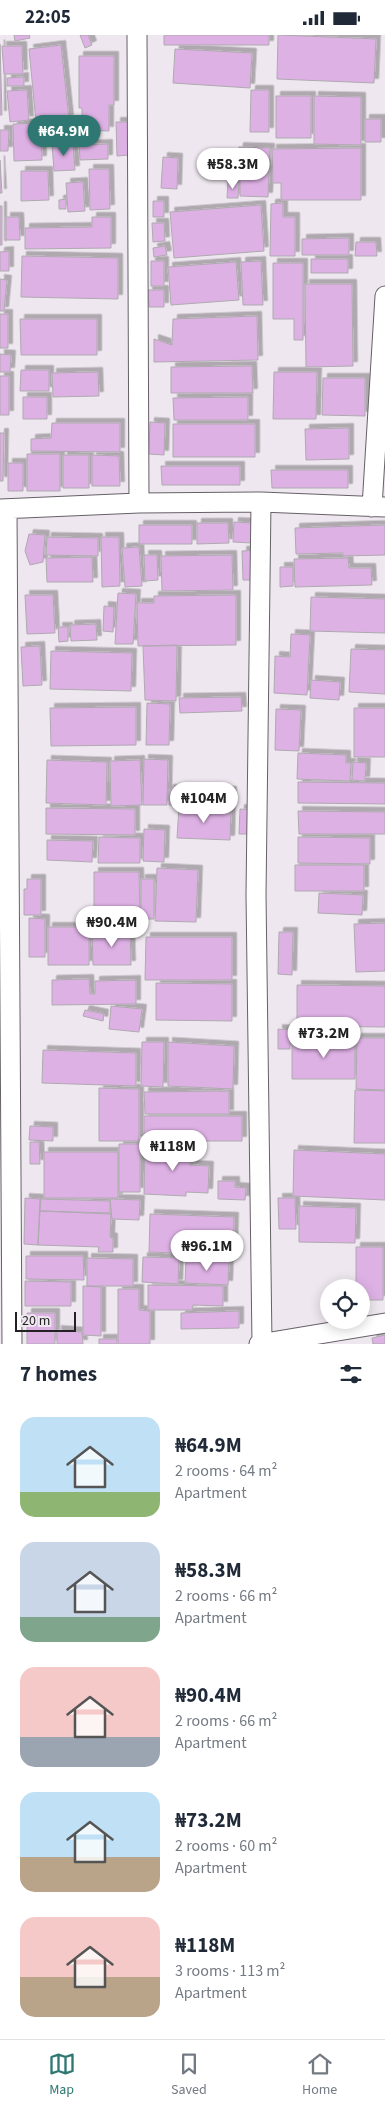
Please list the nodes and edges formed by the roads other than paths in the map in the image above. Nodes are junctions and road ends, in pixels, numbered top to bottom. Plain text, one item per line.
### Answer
1 (138, 35) edge
2 (385, 295) edge
3 (260, 502) junction
4 (139, 503) junction
5 (379, 507) edge
6 (4, 509) edge
7 (385, 1323) edge
8 (12, 1344) edge
9 (261, 1344) edge

1 - 4 street
2 - 5 street
3 - 4 street
3 - 5 street
3 - 9 street
4 - 6 street
6 - 8 street
7 - 9 street

